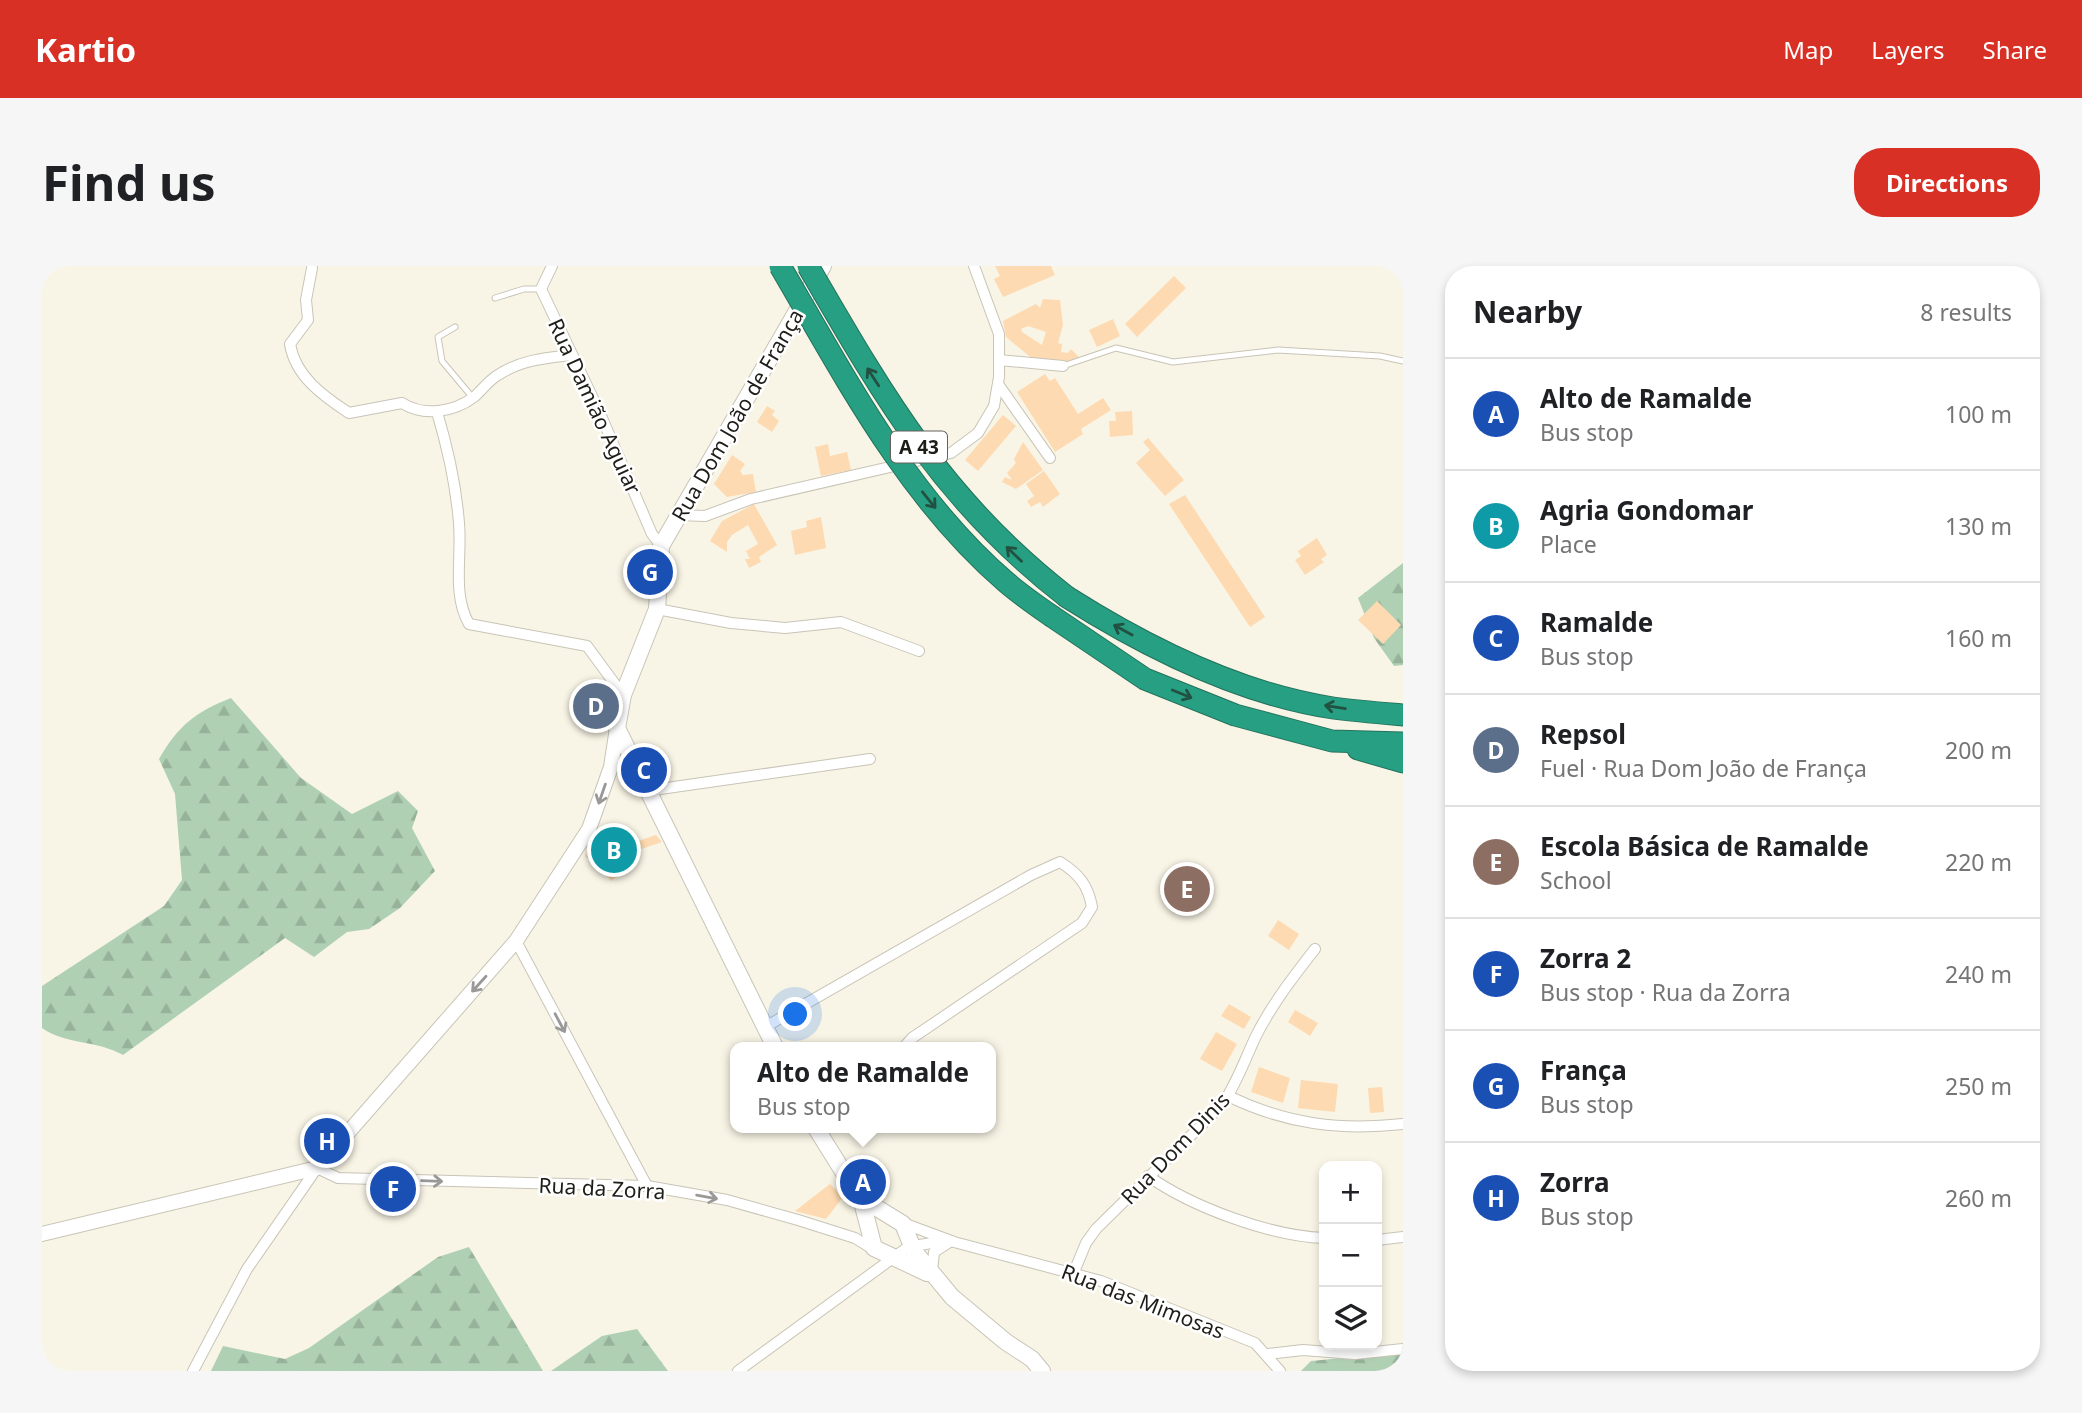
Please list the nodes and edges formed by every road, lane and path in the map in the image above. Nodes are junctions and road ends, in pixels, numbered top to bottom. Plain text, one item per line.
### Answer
1 (552, 266) edge
2 (780, 266) edge
3 (808, 266) edge
4 (823, 266) edge
5 (974, 266) edge
6 (312, 267) edge
7 (541, 289) junction
8 (495, 298) dead end
9 (455, 327) dead end
10 (571, 355) junction
11 (999, 360) junction
12 (1403, 361) edge
13 (1063, 366) joint
14 (998, 384) junction
15 (473, 398) junction
16 (437, 412) junction
17 (1050, 458) dead end
18 (678, 515) junction
19 (661, 546) junction
20 (657, 609) junction
21 (919, 651) dead end
22 (623, 695) junction
23 (1403, 715) edge
24 (617, 728) junction
25 (1332, 741) junction
26 (1403, 743) edge
27 (870, 759) dead end
28 (1403, 762) edge
29 (646, 791) junction
30 (516, 941) junction
31 (1315, 949) dead end
32 (765, 1027) junction
33 (772, 1042) edge
34 (908, 1042) edge
35 (1228, 1096) junction
36 (1403, 1124) edge
37 (819, 1133) edge
38 (317, 1168) junction
39 (1148, 1176) junction
40 (849, 1181) junction
41 (647, 1186) junction
42 (897, 1220) junction
43 (42, 1234) edge
44 (1319, 1237) edge
45 (1403, 1237) edge
46 (1382, 1239) edge
47 (954, 1242) junction
48 (883, 1252) junction
49 (1074, 1272) junction
50 (934, 1279) junction
51 (1403, 1349) edge
52 (1268, 1354) junction
53 (193, 1371) edge
54 (738, 1371) edge
55 (1042, 1371) edge
56 (1280, 1371) edge

1 - 7 street
2 -> 25 highway, A 43, bridge
23 -> 3 highway, A 43, bridge
4 - 18 main road, Rua Dom João de França
5 - 11 street
6 - 16 street
7 - 8 lane
7 - 10 street, Rua Damião Aguiar
9 - 15 lane
10 - 15 street
10 - 19 street, Rua Damião Aguiar
11 - 13 street
11 - 14 street
12 - 13 lane
14 - 17 street
14 - 18 street
15 - 16 street
16 - 22 street
18 - 19 main road, Rua Dom João de França
19 - 20 main road, Rua Dom João de França
20 - 21 street
20 - 22 main road, Rua Dom João de França
22 - 24 main road, Rua Dom João de França
24 - 29 main road
24 -> 30 street
25 - 26 highway, A 43
25 - 28 highway
27 - 29 street
29 - 32 main road
30 -> 38 street
30 -> 41 street
31 - 35 street, Rua Dom Dinis
32 - 33 main road
32 - 34 street
35 - 36 street
35 - 39 street, Rua Dom Dinis
37 - 40 main road
38 -> 41 street, Rua da Zorra
38 - 43 street
38 - 53 street
39 - 44 street
39 - 49 street, Rua Dom Dinis
40 - 42 main road
40 - 48 main road
41 -> 48 street, Rua da Zorra
42 - 47 street, Rua das Mimosas
42 - 48 main road
42 - 48 main road
45 - 46 street
47 - 48 street, Rua das Mimosas
47 - 49 street, Rua das Mimosas
47 - 50 street
48 - 50 main road
48 - 50 main road
48 - 54 street
49 - 52 street, Rua das Mimosas
50 - 55 main road
51 - 52 street
52 - 56 street, Rua das Mimosas

